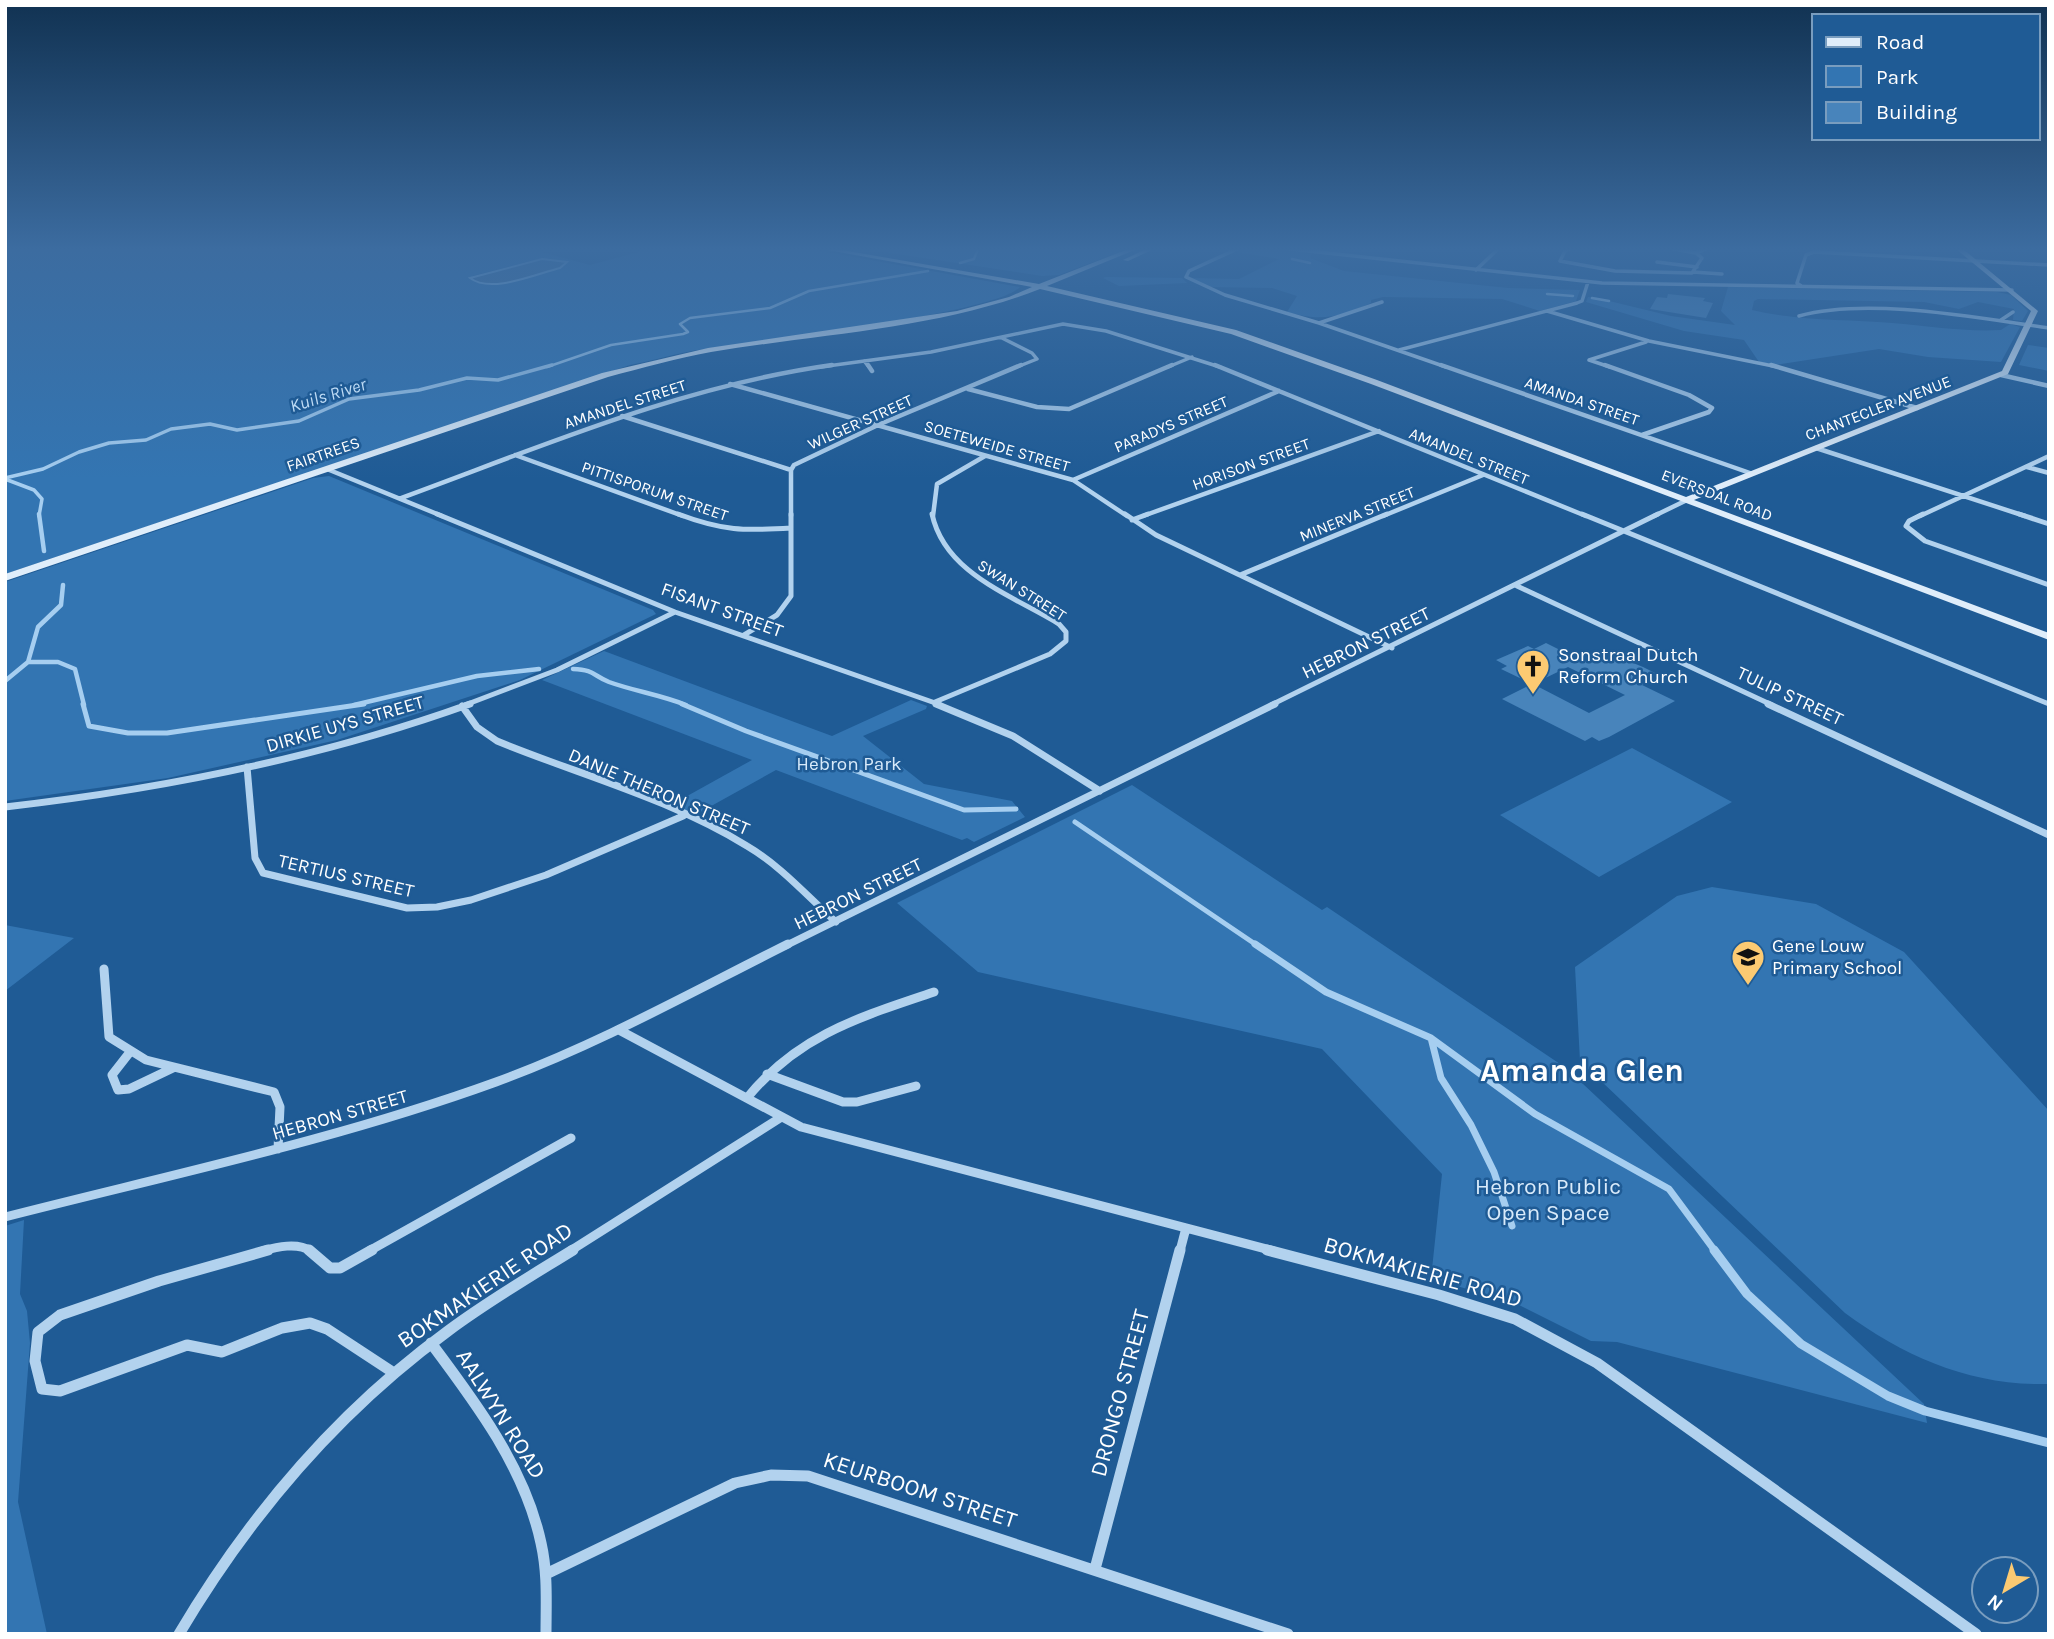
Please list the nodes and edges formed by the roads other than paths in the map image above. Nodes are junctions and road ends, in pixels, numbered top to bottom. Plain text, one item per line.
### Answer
1 (882, 325) edge
2 (915, 325) edge
3 (1066, 325) edge
4 (1079, 325) edge
5 (1207, 325) edge
6 (1224, 325) edge
7 (1326, 325) edge
8 (1492, 325) edge
9 (1596, 325) edge
10 (2030, 325) edge
11 (1001, 338) junction
12 (1648, 341) junction
13 (1398, 350) junction
14 (1192, 356) junction
15 (864, 360) junction
16 (652, 363) junction
17 (872, 371) dead end
18 (2001, 375) junction
19 (1374, 382) junction
20 (729, 384) junction
21 (2049, 386) edge
22 (968, 389) junction
23 (1279, 391) junction
24 (1917, 408) junction
25 (622, 416) junction
26 (878, 425) junction
27 (1379, 431) junction
28 (1642, 435) junction
29 (1816, 448) junction
30 (515, 455) junction
31 (986, 455) junction
32 (2049, 456) edge
33 (2026, 467) junction
34 (327, 469) junction
35 (791, 470) junction
36 (1749, 473) junction
37 (2049, 473) edge
38 (1483, 475) junction
39 (1073, 480) junction
40 (1963, 496) junction
41 (401, 498) junction
42 (1687, 500) junction
43 (1132, 520) junction
44 (2049, 524) edge
45 (791, 528) junction
46 (1625, 532) junction
47 (1240, 575) junction
48 (5, 578) edge
49 (2049, 585) edge
50 (1517, 586) junction
51 (675, 612) junction
52 (744, 635) junction
53 (2049, 637) edge
54 (1392, 648) junction
55 (935, 702) junction
56 (2049, 704) edge
57 (462, 706) junction
58 (247, 767) junction
59 (1100, 792) junction
60 (5, 807) edge
61 (683, 816) junction
62 (2049, 835) edge
63 (836, 922) junction
64 (104, 969) dead end
65 (934, 992) dead end
66 (618, 1030) junction
67 (130, 1052) junction
68 (173, 1068) junction
69 (768, 1074) junction
70 (916, 1086) dead end
71 (747, 1098) junction
72 (780, 1118) junction
73 (571, 1138) dead end
74 (278, 1149) junction
75 (5, 1217) edge
76 (1186, 1228) junction
77 (431, 1343) junction
78 (394, 1373) junction
79 (1095, 1569) junction
80 (546, 1574) junction
81 (179, 1634) edge
82 (546, 1634) edge
83 (1288, 1634) edge
84 (1976, 1634) edge

1 - 16 street, FAIRTREES
2 - 16 street, FAIRTREES
3 - 11 street, AMANDEL STREET
4 - 14 street, AMANDEL STREET
5 - 19 street, EVERSDAL ROAD
6 - 19 street, EVERSDAL ROAD
7 - 13 street, AMANDA STREET
8 - 13 street
9 - 12 street
10 - 18 street
11 - 15 street, AMANDEL STREET
11 - 22 street, WILGER STREET
12 - 24 street
12 - 28 street
13 - 28 street, AMANDA STREET
14 - 22 street
14 - 23 street, AMANDEL STREET
15 - 17 street
15 - 20 street, AMANDEL STREET
16 - 34 street, FAIRTREES
18 - 21 street
18 - 24 street, CHANTECLER AVENUE
19 - 42 street, EVERSDAL ROAD
20 - 25 street, AMANDEL STREET
20 - 26 street, SOETEWEIDE STREET
22 - 26 street, WILGER STREET
23 - 27 street, AMANDEL STREET
23 - 39 street, PARADYS STREET
24 - 29 street, CHANTECLER AVENUE
25 - 30 street, AMANDEL STREET
25 - 35 street
26 - 31 street, SOETEWEIDE STREET
26 - 35 street, WILGER STREET
27 - 38 street, AMANDEL STREET
27 - 43 street, HORISON STREET
28 - 36 street, AMANDA STREET
29 - 36 street, CHANTECLER AVENUE
29 - 40 street
30 - 41 street, AMANDEL STREET
30 - 45 street, PITTISPORUM STREET
31 - 39 street, SOETEWEIDE STREET
31 - 55 street, SWAN STREET
32 - 33 street
33 - 37 street
33 - 40 street
34 - 41 street, FISANT STREET
34 - 48 street, FAIRTREES
35 - 45 street, WILGER STREET
36 - 42 street, CHANTECLER AVENUE
38 - 46 street, AMANDEL STREET
38 - 47 street, MINERVA STREET
39 - 43 street, SOETEWEIDE STREET
40 - 44 street
40 - 49 street
41 - 51 street, FISANT STREET
42 - 46 street, HEBRON STREET
42 - 53 street, EVERSDAL ROAD
43 - 47 street, SOETEWEIDE STREET
45 - 52 street, WILGER STREET
46 - 50 street, HEBRON STREET
46 - 56 street, AMANDEL STREET
47 - 54 street, SOETEWEIDE STREET
50 - 54 street, HEBRON STREET
50 - 62 street, TULIP STREET
51 - 52 street, FISANT STREET
51 - 57 street, DIRKIE UYS STREET
52 - 55 street, FISANT STREET
54 - 59 street, HEBRON STREET
55 - 59 street, FISANT STREET
57 - 58 street, DIRKIE UYS STREET
57 - 61 street, DANIE THERON STREET
58 - 60 street, DIRKIE UYS STREET
58 - 61 street, TERTIUS STREET
59 - 63 street, HEBRON STREET
61 - 63 street, DANIE THERON STREET
63 - 66 street, HEBRON STREET
64 - 67 street
65 - 69 street
66 - 71 street, BOKMAKIERIE ROAD
66 - 74 street, HEBRON STREET
67 - 68 street
67 - 68 street
68 - 74 street
69 - 70 street
69 - 71 street
71 - 72 street, BOKMAKIERIE ROAD
72 - 76 street, BOKMAKIERIE ROAD
72 - 77 street, BOKMAKIERIE ROAD
73 - 78 street
74 - 75 street, HEBRON STREET
76 - 79 street, DRONGO STREET
76 - 84 street, BOKMAKIERIE ROAD
77 - 78 street, BOKMAKIERIE ROAD
77 - 80 street, AALWYN ROAD
78 - 81 street, BOKMAKIERIE ROAD
79 - 80 street, KEURBOOM STREET
79 - 83 street, KEURBOOM STREET
80 - 82 street, AALWYN ROAD

